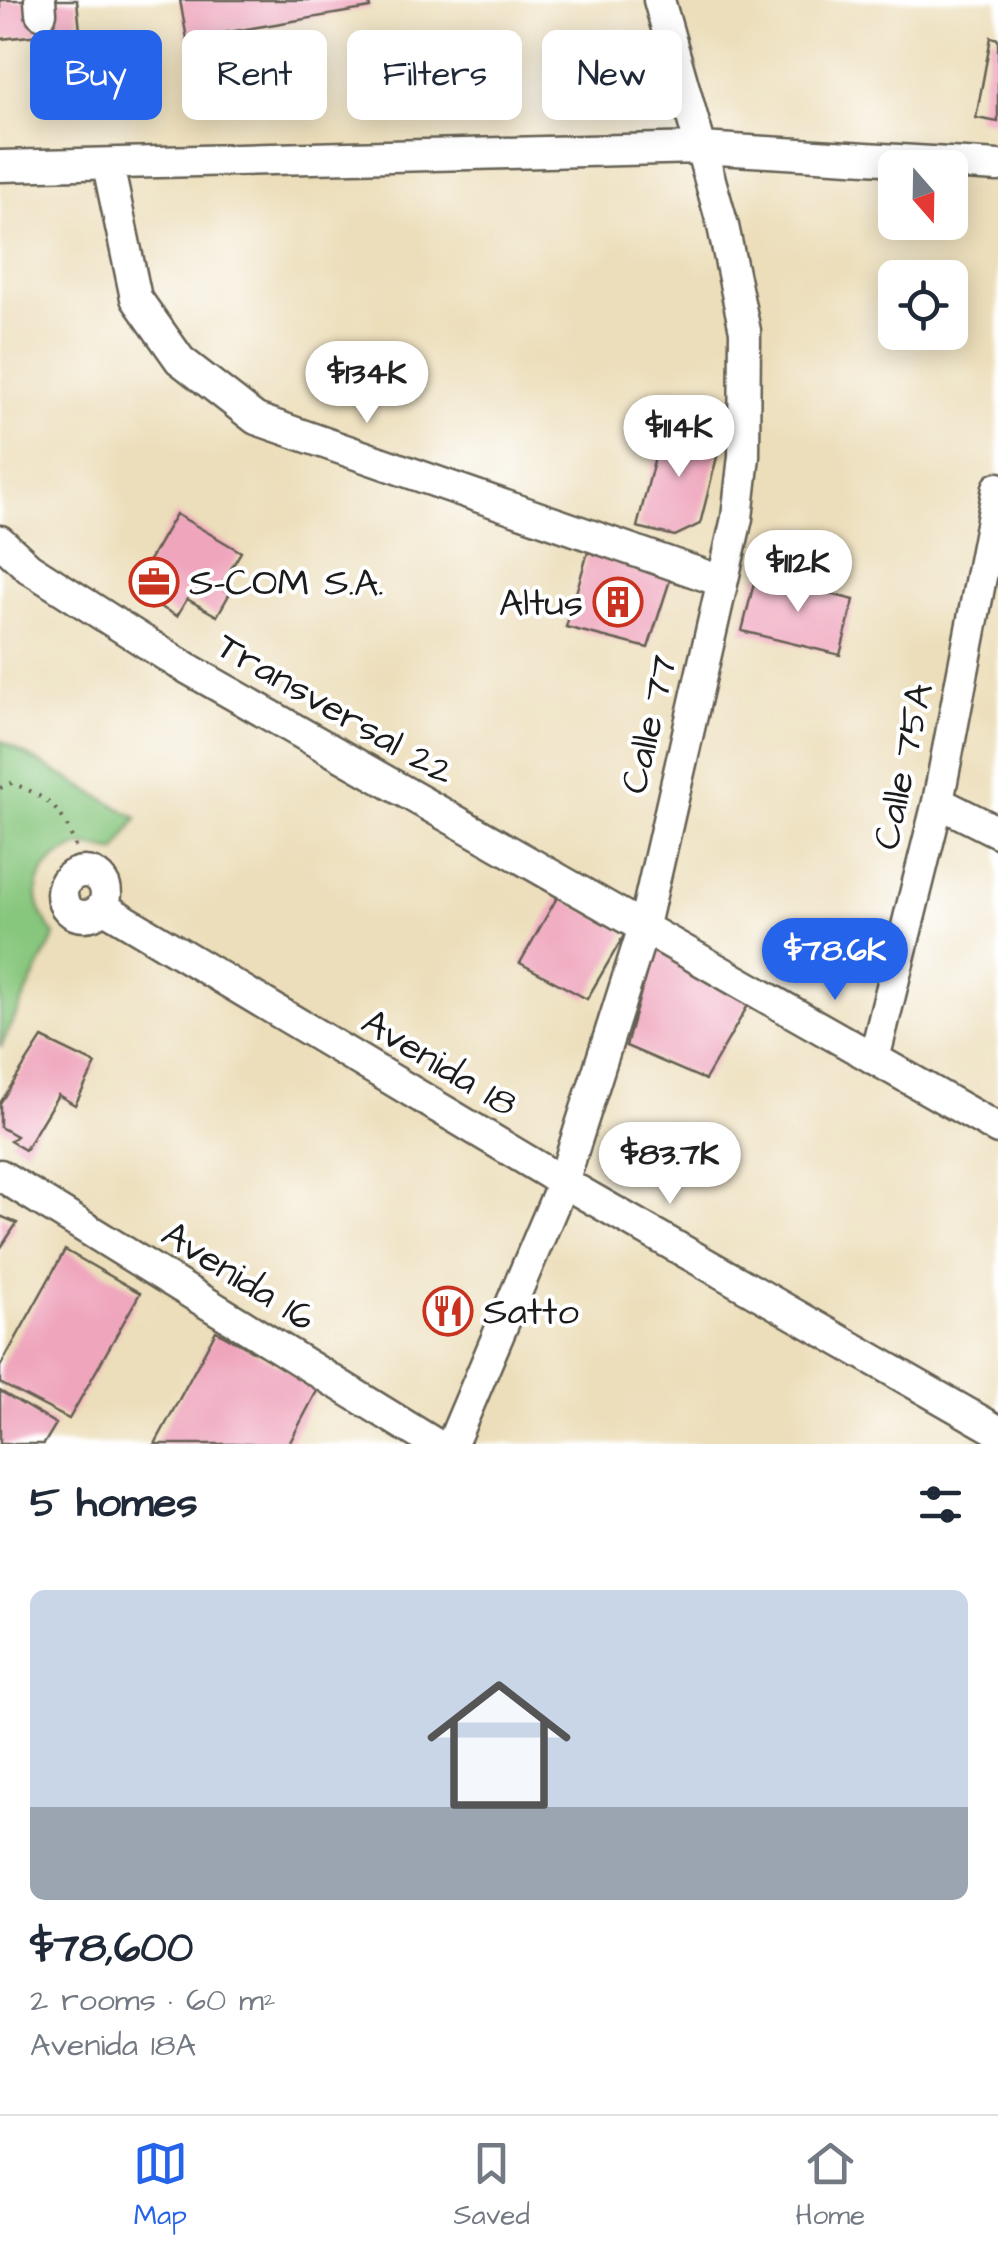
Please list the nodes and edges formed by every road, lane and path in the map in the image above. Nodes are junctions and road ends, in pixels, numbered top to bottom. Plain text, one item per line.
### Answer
1 (659, 0) edge
2 (701, 148) junction
3 (108, 165) junction
4 (0, 166) edge
5 (998, 166) edge
6 (998, 488) edge
7 (0, 540) edge
8 (721, 581) junction
9 (0, 788) edge
10 (938, 802) junction
11 (998, 832) edge
12 (82, 872) joint
13 (642, 930) junction
14 (874, 1059) junction
15 (998, 1128) edge
16 (0, 1175) edge
17 (563, 1182) junction
18 (998, 1431) edge
19 (435, 1444) edge
20 (452, 1444) edge

1 - 2 street, Calle 77
2 - 3 street
2 - 5 street
2 - 8 street, Calle 77
3 - 4 street
3 - 8 street
6 - 10 street, Calle 75A
7 - 13 street, Transversal 22
8 - 13 street, Calle 77
9 - 12 path
10 - 11 street
10 - 14 street, Calle 75A
12 - 17 street, Avenida 18
13 - 14 street, Transversal 22
13 - 17 street, Calle 77
14 - 15 street, Transversal 22
16 - 19 street, Avenida 16
17 - 18 street, Avenida 18
17 - 20 street, Calle 77

